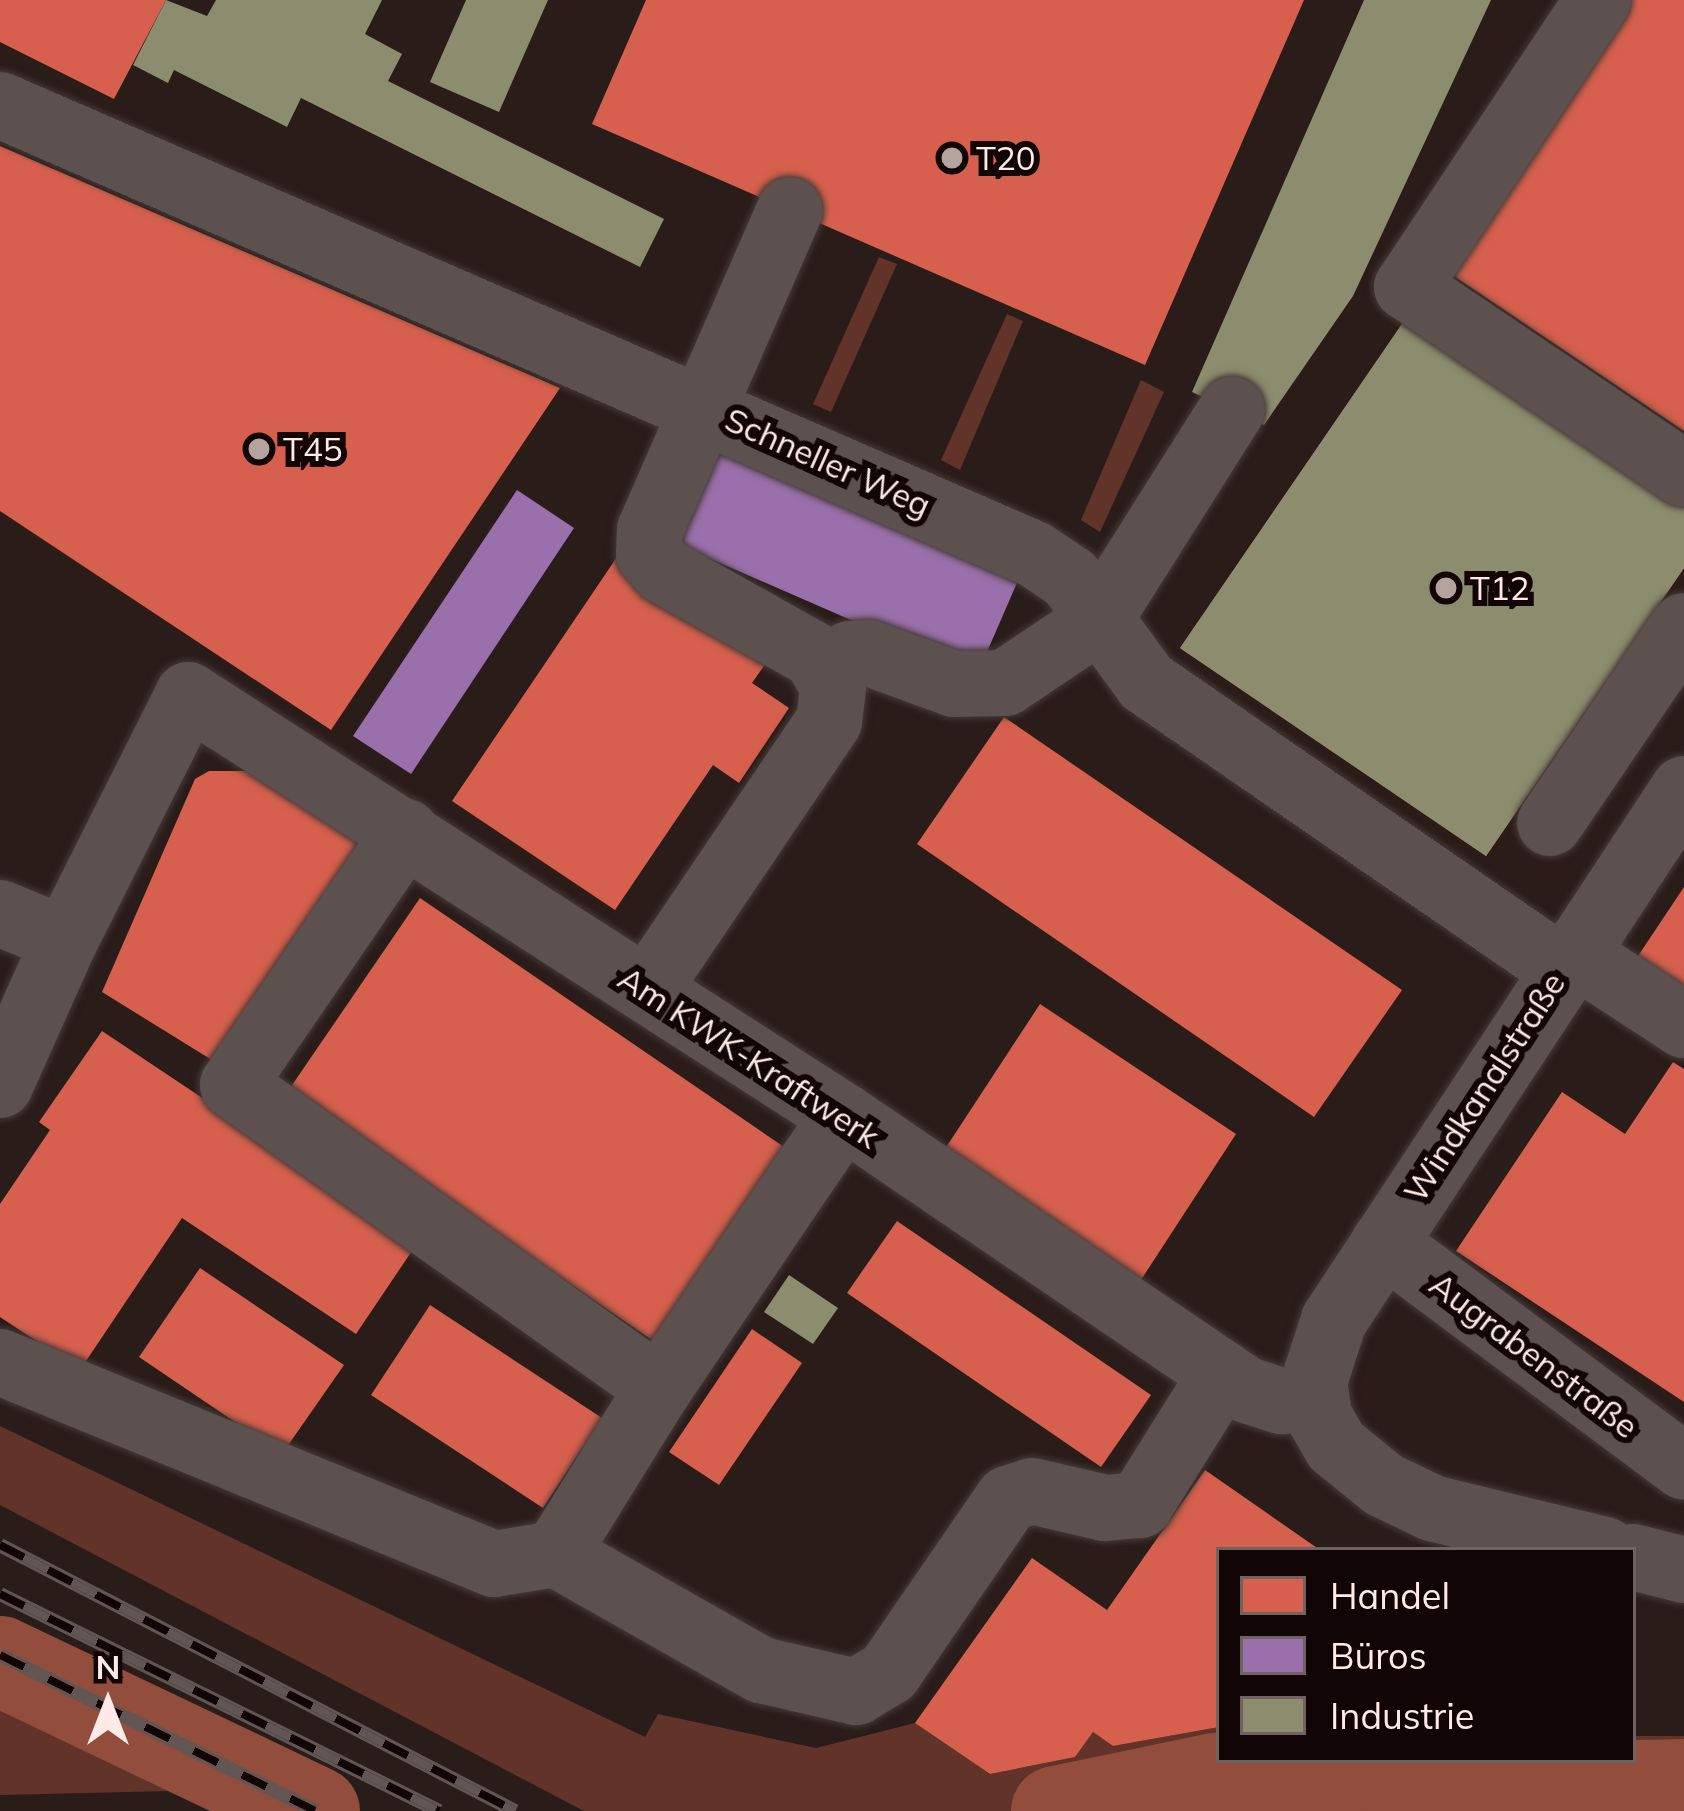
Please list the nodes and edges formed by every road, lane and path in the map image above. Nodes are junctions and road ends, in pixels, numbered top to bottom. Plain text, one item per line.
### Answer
1 (1598, 0) edge
2 (0, 105) edge
3 (790, 210) dead end
4 (706, 407) junction
5 (1232, 410) dead end
6 (1684, 475) edge
7 (1099, 620) junction
8 (1684, 626) edge
9 (827, 670) junction
10 (1684, 789) edge
11 (1550, 823) dead end
12 (406, 832) junction
13 (0, 914) edge
14 (65, 940) junction
15 (1566, 960) junction
16 (647, 990) junction
17 (1684, 1025) edge
18 (0, 1085) edge
19 (843, 1116) junction
20 (1384, 1244) junction
21 (0, 1362) edge
22 (1222, 1374) junction
23 (659, 1388) junction
24 (1314, 1399) junction
25 (1684, 1467) edge
26 (1593, 1547) edge
27 (556, 1553) junction
28 (1636, 1558) edge
29 (1684, 1570) edge

1 - 6 lane
2 - 4 lane, Schneller Weg
3 - 4 lane
4 - 7 lane, Schneller Weg
4 - 9 lane
5 - 7 lane
7 - 9 lane
7 - 15 lane, Schneller Weg
8 - 11 lane
9 - 16 lane
10 - 15 lane, Windkanalstraße
12 - 14 lane, Am KWK-Kraftwerk
12 - 16 lane, Am KWK-Kraftwerk
12 - 23 lane
13 - 14 lane
14 - 18 lane
15 - 17 lane, Schneller Weg
15 - 20 lane, Windkanalstraße
16 - 19 lane, Am KWK-Kraftwerk
19 - 22 lane, Am KWK-Kraftwerk
19 - 23 lane
20 - 24 lane, Windkanalstraße
20 - 25 lane, Augrabenstraße
21 - 27 lane
22 - 24 lane, Am KWK-Kraftwerk
22 - 27 lane
23 - 27 lane
24 - 26 lane
28 - 29 lane

